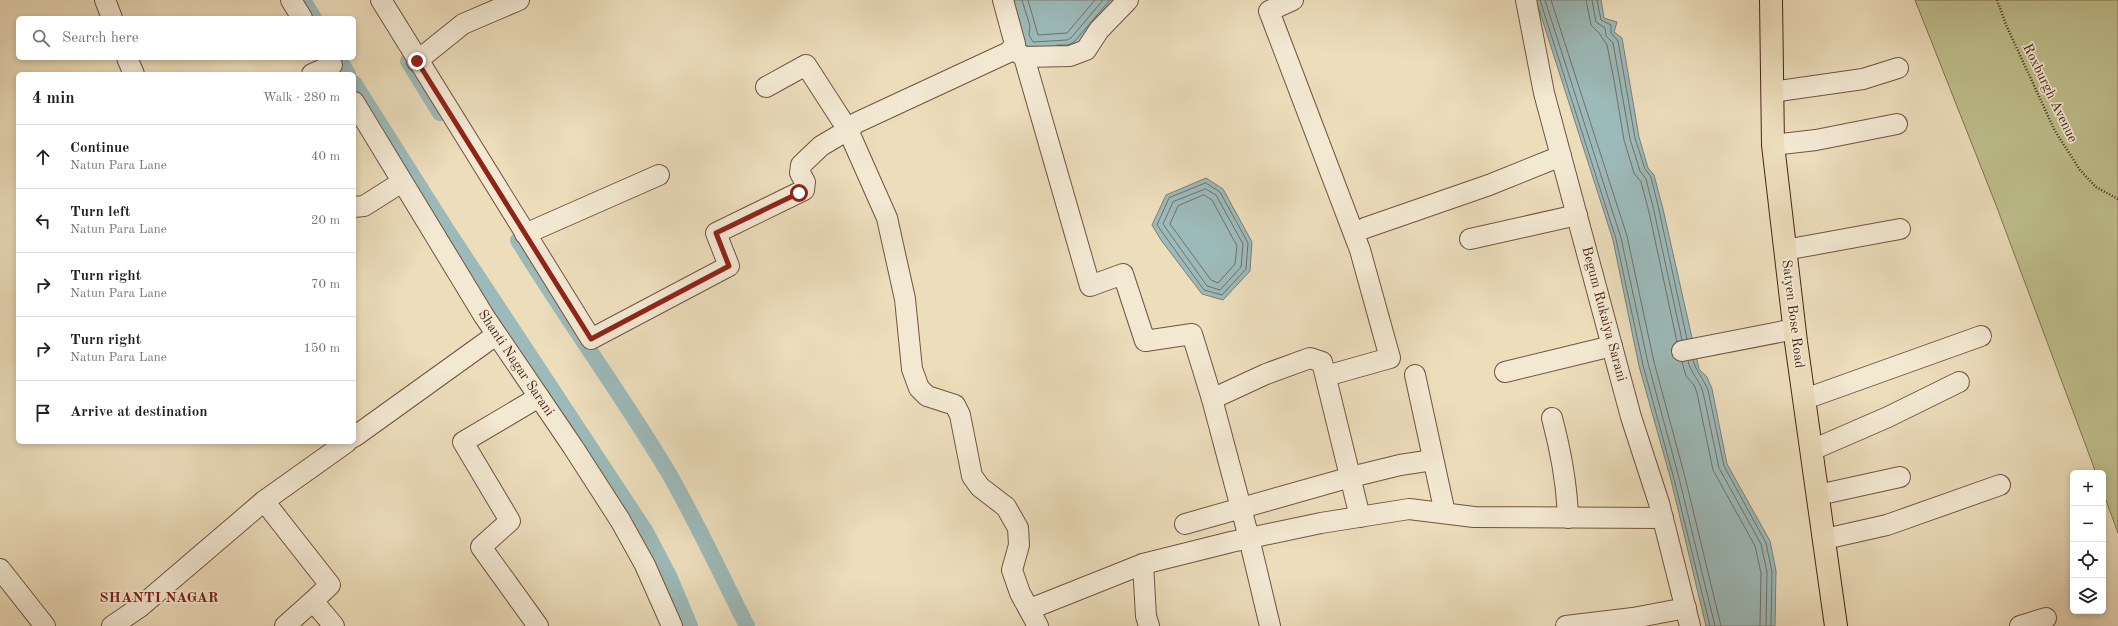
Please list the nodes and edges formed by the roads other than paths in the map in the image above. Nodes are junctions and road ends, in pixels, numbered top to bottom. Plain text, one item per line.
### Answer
1 (105, 0) edge
2 (291, 0) edge
3 (381, 0) edge
4 (519, 0) edge
5 (1003, 0) edge
6 (1128, 0) edge
7 (1293, 0) edge
8 (1526, 0) edge
9 (1771, 0) edge
10 (111, 16) edge
11 (301, 16) edge
12 (1018, 53) junction
13 (129, 60) edge
14 (417, 61) junction
15 (332, 66) edge
16 (1898, 68) dead end
17 (133, 72) edge
18 (317, 72) edge
19 (766, 87) dead end
20 (1772, 92) junction
21 (356, 105) edge
22 (1897, 124) dead end
23 (848, 130) junction
24 (1773, 145) junction
25 (1561, 156) junction
26 (659, 175) dead end
27 (402, 182) junction
28 (356, 207) edge
29 (1577, 215) junction
30 (1365, 228) dead end
31 (1900, 229) dead end
32 (524, 234) junction
33 (1470, 239) dead end
34 (1785, 250) junction
35 (1795, 329) junction
36 (496, 335) junction
37 (1981, 336) dead end
38 (1612, 346) junction
39 (1682, 351) dead end
40 (1505, 372) dead end
41 (1415, 375) dead end
42 (1326, 376) junction
43 (1959, 382) dead end
44 (539, 397) junction
45 (1212, 398) junction
46 (1804, 399) junction
47 (1552, 418) dead end
48 (356, 436) edge
49 (344, 444) edge
50 (1812, 450) junction
51 (1433, 460) junction
52 (1350, 477) junction
53 (1900, 477) dead end
54 (2000, 485) dead end
55 (1818, 495) junction
56 (264, 501) junction
57 (1241, 508) junction
58 (1445, 513) junction
59 (1360, 517) junction
60 (1568, 518) junction
61 (1663, 518) junction
62 (1185, 524) dead end
63 (1250, 538) junction
64 (1825, 539) junction
65 (1143, 564) junction
66 (0, 569) edge
67 (313, 601) junction
68 (1034, 617) edge
69 (1688, 617) edge
70 (2046, 618) dead end
71 (45, 626) edge
72 (112, 626) edge
73 (285, 626) edge
74 (334, 626) edge
75 (538, 626) edge
76 (672, 626) edge
77 (1150, 626) edge
78 (1270, 626) edge
79 (1566, 626) edge
80 (1836, 626) edge
81 (2020, 626) edge

1 - 10 street
2 - 11 street
3 - 14 street
4 - 14 street
5 - 12 street
6 - 12 street
7 - 42 street
8 - 25 street, Begum Rukaiya Sarani
9 - 20 main road, Satyen Bose Road
12 - 23 street
12 - 45 street
13 - 17 street
14 - 32 street
15 - 18 street
16 - 20 street
19 - 23 street
20 - 24 main road, Satyen Bose Road
21 - 27 street, Shanti Nagar Sarani
22 - 24 street
23 - 32 street
23 - 68 street
24 - 34 main road, Satyen Bose Road
25 - 29 street, Begum Rukaiya Sarani
25 - 30 street
26 - 32 street
27 - 28 street
27 - 36 street, Shanti Nagar Sarani
29 - 33 street
29 - 38 street, Begum Rukaiya Sarani
31 - 34 street
34 - 35 main road, Satyen Bose Road
35 - 39 street
35 - 46 main road, Satyen Bose Road
36 - 44 street, Shanti Nagar Sarani
36 - 48 street
37 - 46 street
38 - 40 street
38 - 61 street, Begum Rukaiya Sarani
41 - 51 street
42 - 45 street
42 - 52 street
43 - 50 street
44 - 75 street
44 - 76 street, Shanti Nagar Sarani
45 - 57 street
46 - 50 main road, Satyen Bose Road
47 - 60 street
49 - 56 street
50 - 55 main road, Satyen Bose Road
51 - 52 street
51 - 58 street
52 - 57 street
52 - 59 street
53 - 55 street
54 - 64 street
55 - 64 main road, Satyen Bose Road
56 - 67 street
56 - 72 street
57 - 62 street
57 - 63 street
58 - 59 street
58 - 60 street
59 - 63 street
60 - 61 street
61 - 69 street, Begum Rukaiya Sarani
63 - 65 street
63 - 78 street
64 - 80 main road, Satyen Bose Road
65 - 68 street
65 - 77 street
66 - 71 street
67 - 73 street
67 - 74 street
69 - 79 street
70 - 81 street

